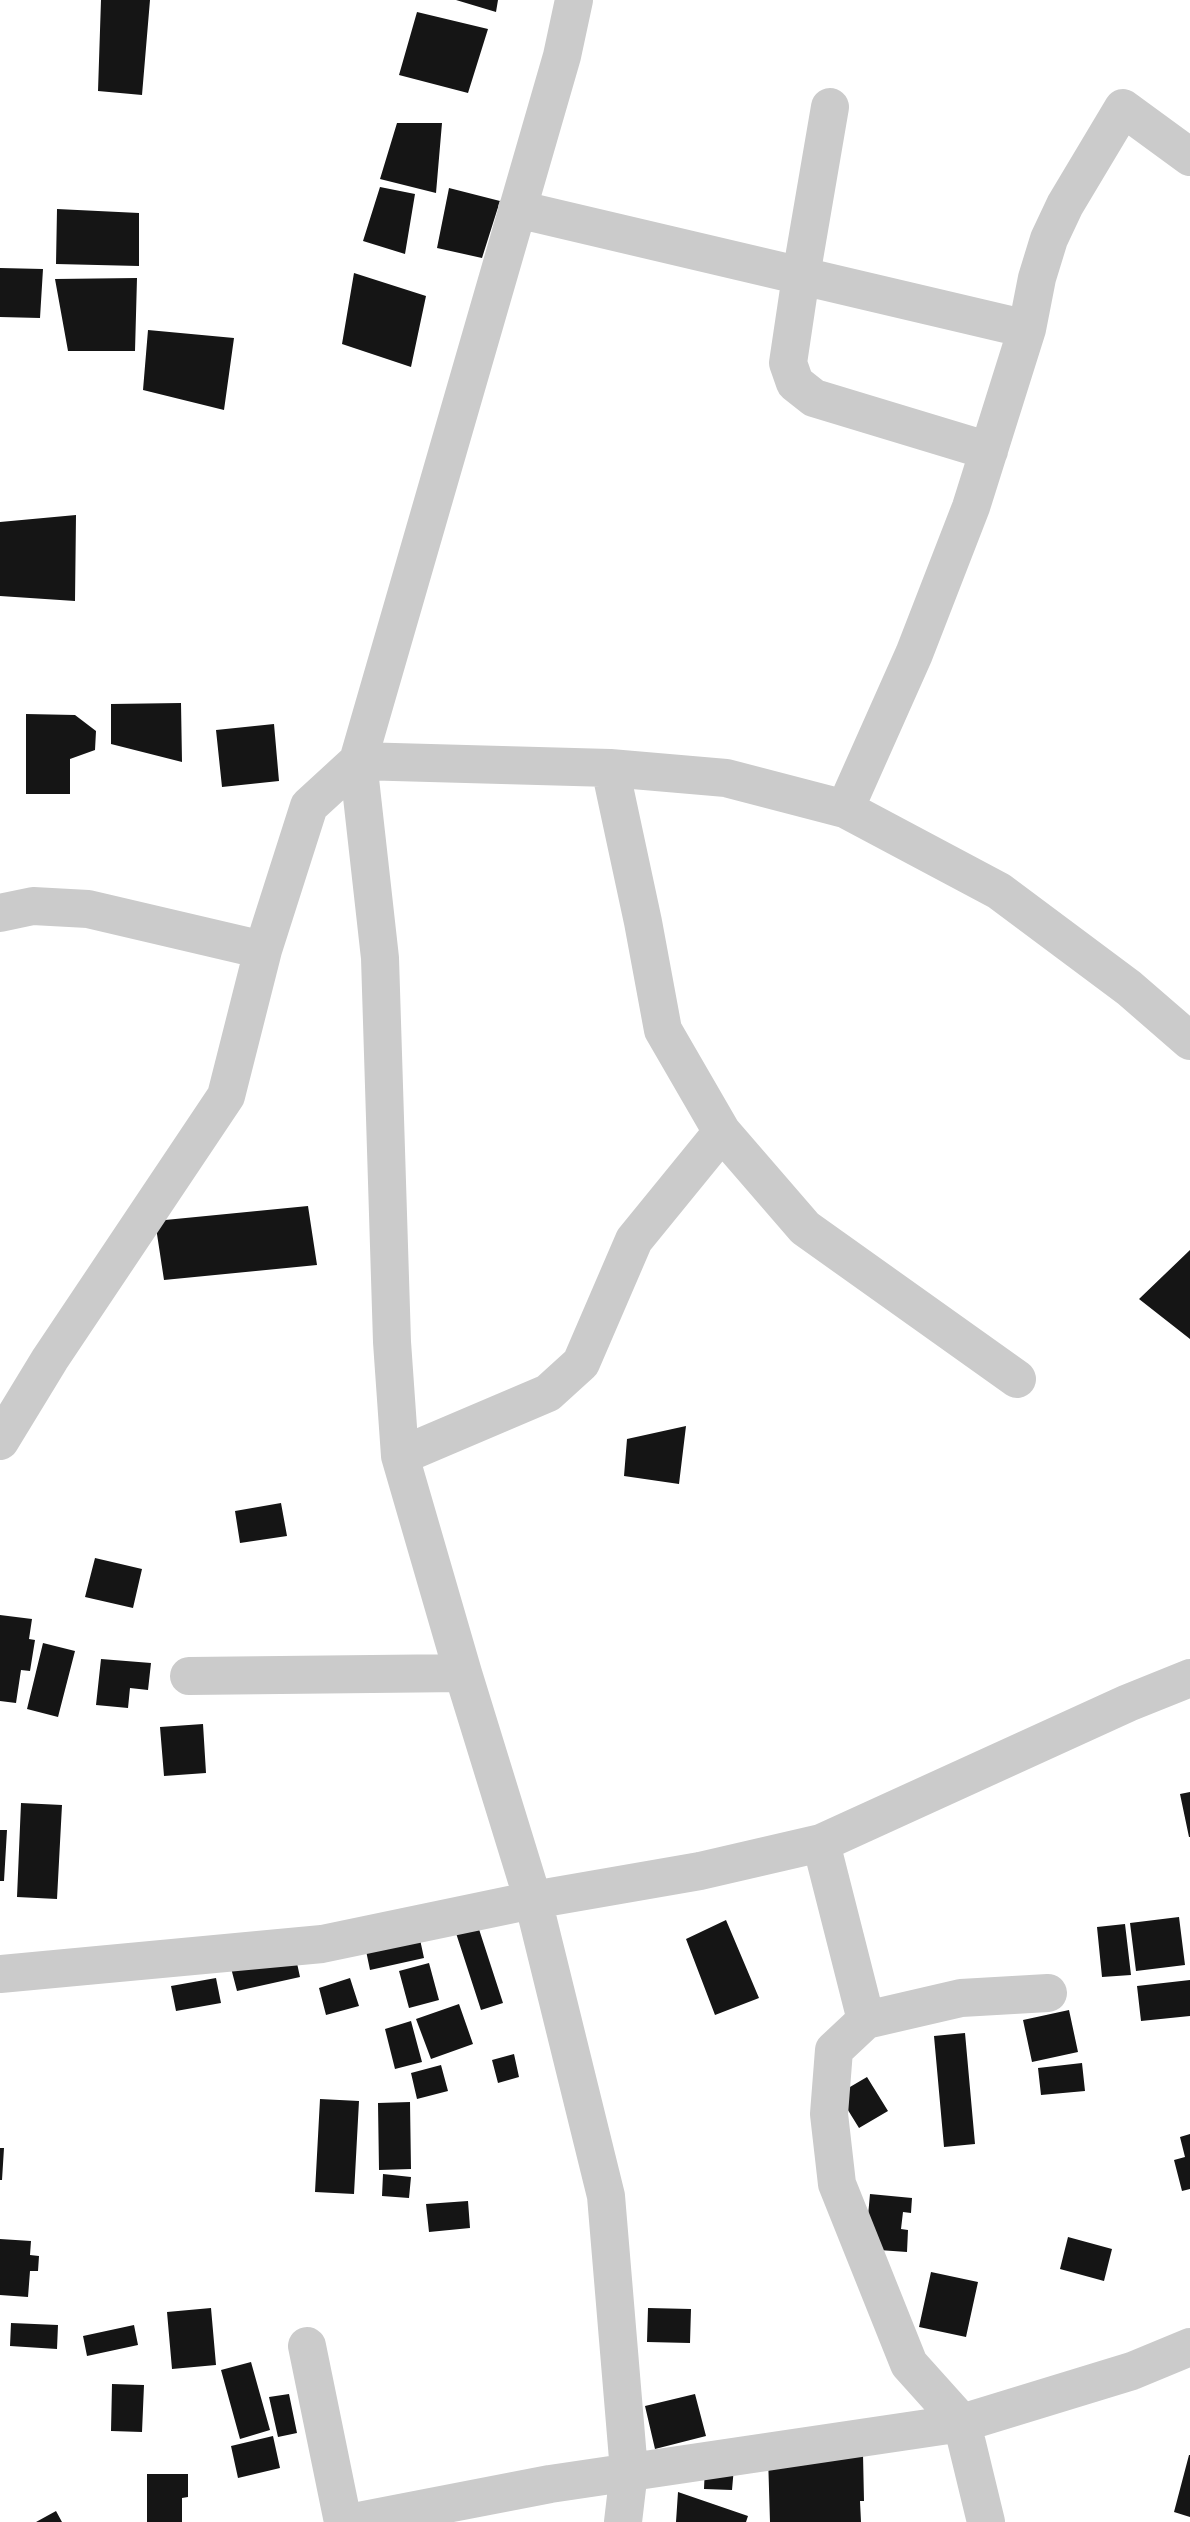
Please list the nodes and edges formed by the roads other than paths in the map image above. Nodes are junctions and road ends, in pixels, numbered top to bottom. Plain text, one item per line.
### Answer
1 (574, 0) edge
2 (830, 107) dead end
3 (1190, 157) edge
4 (517, 209) junction
5 (801, 276) junction
6 (1027, 328) junction
7 (989, 451) junction
8 (358, 761) junction
9 (610, 768) junction
10 (845, 809) junction
11 (0, 913) edge
12 (263, 950) junction
13 (1190, 1041) edge
14 (722, 1132) junction
15 (1017, 1379) dead end
16 (0, 1441) edge
17 (400, 1456) junction
18 (463, 1673) junction
19 (188, 1675) dead end
20 (1190, 1678) edge
21 (821, 1843) junction
22 (533, 1900) junction
23 (0, 1974) edge
24 (1048, 1993) dead end
25 (866, 2020) junction
26 (307, 2346) dead end
27 (1190, 2347) edge
28 (962, 2423) junction
29 (629, 2471) junction
30 (343, 2522) edge
31 (354, 2522) edge
32 (623, 2522) edge
33 (986, 2522) edge

1 - 4 street
2 - 5 street
3 - 6 street
4 - 5 street
4 - 8 street
5 - 6 street
5 - 7 street
6 - 7 street
7 - 10 street
8 - 9 street
8 - 12 street
8 - 17 street
9 - 10 street
9 - 14 street
10 - 13 street
11 - 12 street
12 - 16 street
14 - 15 street
14 - 17 street
17 - 18 street
18 - 19 street
18 - 22 street
20 - 21 street
21 - 22 street
21 - 25 street
22 - 23 street
22 - 29 street
24 - 25 street
25 - 28 street
26 - 30 street
27 - 28 street
28 - 29 street
28 - 33 street
29 - 31 street
29 - 32 street

